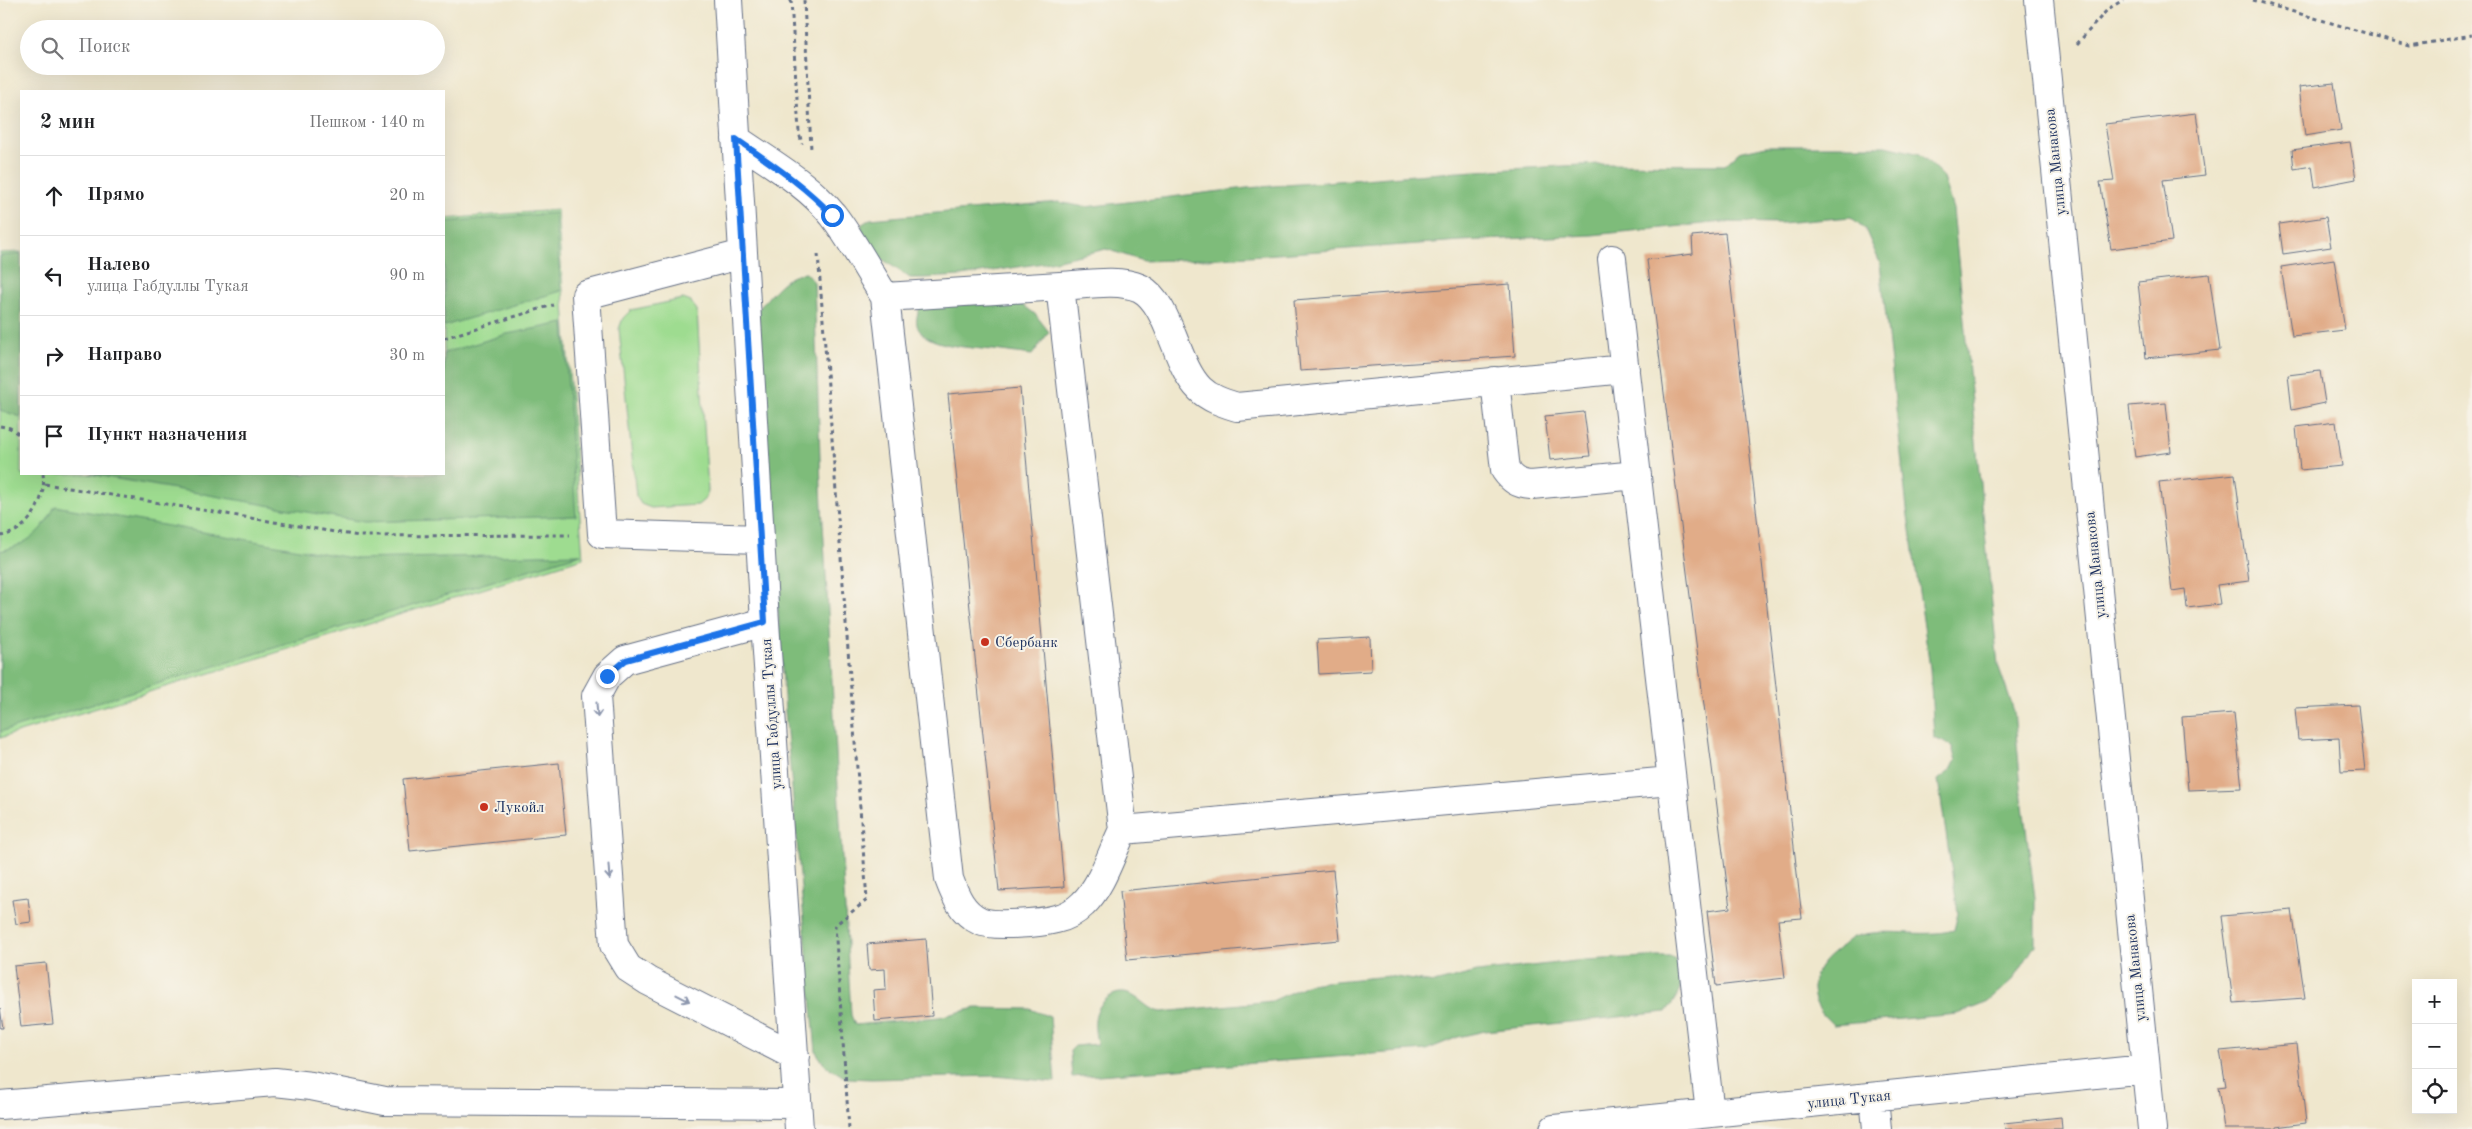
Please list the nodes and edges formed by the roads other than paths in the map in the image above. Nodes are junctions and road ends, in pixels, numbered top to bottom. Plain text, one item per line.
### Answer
1 (728, 0) edge
2 (2039, 0) edge
3 (736, 139) junction
4 (743, 254) junction
5 (1612, 258) dead end
6 (1060, 286) junction
7 (885, 297) junction
8 (1625, 369) junction
9 (1495, 381) junction
10 (1637, 476) junction
11 (760, 539) junction
12 (765, 622) junction
13 (1671, 780) junction
14 (1123, 830) junction
15 (794, 1056) junction
16 (2145, 1070) junction
17 (1874, 1097) junction
18 (0, 1105) edge
19 (798, 1116) edge
20 (1696, 1119) edge
21 (1554, 1129) edge
22 (1878, 1129) edge
23 (2152, 1129) edge

1 - 3 street, улица Габдуллы Тукая
2 - 16 street, улица Манакова
3 - 4 street, улица Габдуллы Тукая
3 - 7 street
4 - 11 street, улица Габдуллы Тукая
4 - 11 street
5 - 8 street
6 - 7 street
6 - 9 street
6 - 14 street
7 - 14 street
8 - 9 street
8 - 10 street
9 - 10 street
10 - 13 street
11 - 12 street, улица Габдуллы Тукая
12 - 15 street, улица Габдуллы Тукая
12 -> 15 street
13 - 14 street
13 - 20 street
15 - 19 street, улица Габдуллы Тукая
16 - 17 street, улица Тукая
16 - 23 street, улица Манакова
17 - 20 street, улица Тукая
17 - 22 street
18 - 19 street
20 - 21 street, улица Тукая

